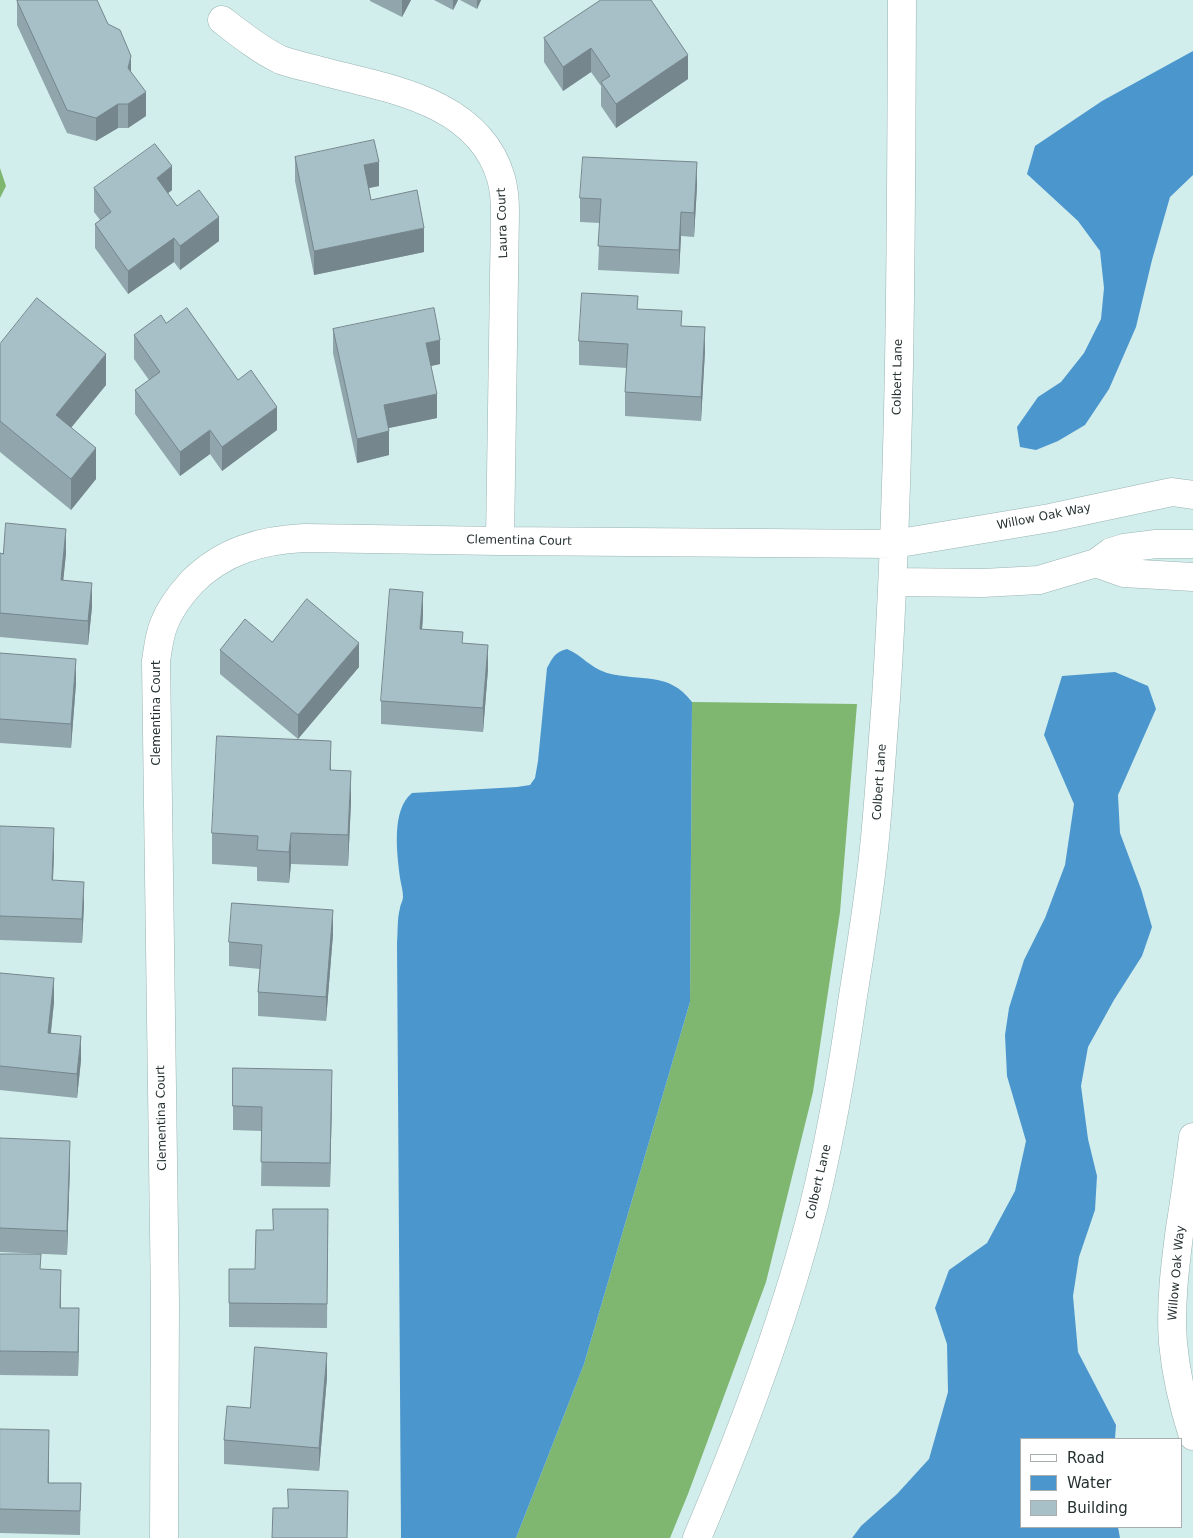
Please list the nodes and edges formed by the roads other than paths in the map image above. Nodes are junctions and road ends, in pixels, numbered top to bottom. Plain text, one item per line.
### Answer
1 (902, 0) edge
2 (222, 20) dead end
3 (1193, 495) edge
4 (500, 541) junction
5 (894, 544) junction
6 (1193, 544) edge
7 (1096, 563) junction
8 (1193, 577) edge
9 (893, 582) junction
10 (1193, 1138) edge
11 (1193, 1436) edge
12 (164, 1538) edge
13 (697, 1538) edge

1 - 5 street, Colbert Lane
2 - 4 street, Laura Court
3 - 5 street, Willow Oak Way
4 - 5 street, Clementina Court
4 - 12 street, Clementina Court
5 - 9 street, Colbert Lane
6 - 7 street
7 - 8 street
7 - 9 street
9 - 13 street, Colbert Lane
10 - 11 street, Willow Oak Way

